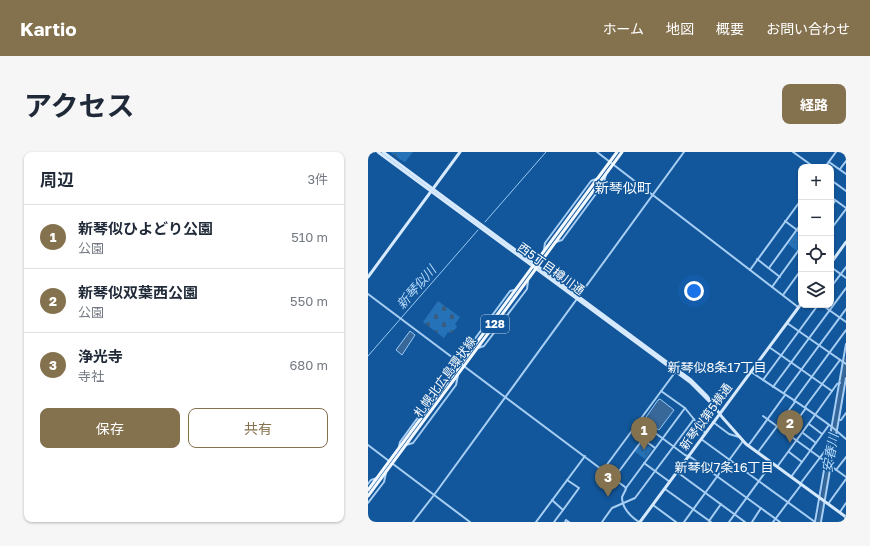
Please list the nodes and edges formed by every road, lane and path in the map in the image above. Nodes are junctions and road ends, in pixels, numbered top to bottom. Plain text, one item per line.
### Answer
1 (378, 152) edge
2 (383, 152) edge
3 (460, 152) edge
4 (597, 152) edge
5 (617, 152) edge
6 (622, 152) edge
7 (684, 152) edge
8 (793, 152) edge
9 (836, 152) edge
10 (846, 161) edge
11 (829, 162) joint
12 (611, 163) junction
13 (810, 164) edge
14 (840, 169) junction
15 (846, 174) edge
16 (834, 182) edge
17 (432, 190) junction
18 (846, 191) edge
19 (653, 195) junction
20 (835, 201) edge
21 (798, 204) edge
22 (846, 209) edge
23 (786, 221) junction
24 (834, 225) edge
25 (797, 230) joint
26 (846, 242) edge
27 (798, 251) edge
28 (834, 256) edge
29 (757, 259) junction
30 (535, 267) junction
31 (846, 267) edge
32 (769, 268) junction
33 (834, 269) edge
34 (750, 270) junction
35 (800, 272) edge
36 (841, 274) junction
37 (368, 277) edge
38 (780, 277) junction
39 (846, 278) edge
40 (834, 284) edge
41 (772, 287) junction
42 (846, 288) edge
43 (368, 294) edge
44 (783, 295) junction
45 (578, 298) junction
46 (798, 307) joint
47 (816, 308) edge
48 (827, 308) edge
49 (846, 309) edge
50 (830, 310) junction
51 (840, 317) junction
52 (846, 322) edge
53 (787, 323) junction
54 (846, 330) edge
55 (799, 331) junction
56 (809, 338) junction
57 (846, 344) edge
58 (819, 345) junction
59 (769, 347) junction
60 (830, 353) junction
61 (781, 355) junction
62 (840, 360) junction
63 (792, 362) junction
64 (844, 363) edge
65 (463, 365) junction
66 (676, 370) junction
67 (802, 370) junction
68 (750, 372) junction
69 (812, 377) junction
70 (846, 378) edge
71 (763, 380) junction
72 (822, 383) junction
73 (840, 383) junction
74 (773, 387) junction
75 (845, 390) edge
76 (661, 391) junction
77 (832, 391) junction
78 (785, 394) junction
79 (506, 397) junction
80 (843, 397) junction
81 (846, 400) edge
82 (795, 401) junction
83 (685, 408) junction
84 (805, 408) junction
85 (720, 413) junction
86 (846, 413) edge
87 (815, 415) junction
88 (763, 416) dead end
89 (694, 419) junction
90 (768, 420) junction
91 (839, 420) junction
92 (639, 421) junction
93 (713, 422) junction
94 (809, 424) junction
95 (829, 425) junction
96 (777, 427) junction
97 (833, 427) junction
98 (632, 431) junction
99 (836, 431) junction
100 (705, 433) junction
101 (803, 433) junction
102 (787, 434) junction
103 (822, 434) junction
104 (846, 435) edge
105 (739, 437) junction
106 (643, 439) junction
107 (663, 439) junction
108 (701, 439) junction
109 (845, 439) edge
110 (743, 441) junction
111 (796, 441) junction
112 (816, 443) junction
113 (368, 445) edge
114 (748, 446) junction
115 (829, 446) junction
116 (674, 447) junction
117 (655, 448) junction
118 (810, 451) junction
119 (789, 452) junction
120 (758, 453) junction
121 (585, 456) junction
122 (688, 456) junction
123 (846, 457) edge
124 (820, 458) junction
125 (729, 460) junction
126 (802, 462) junction
127 (826, 462) junction
128 (391, 463) junction
129 (644, 463) junction
130 (772, 463) junction
131 (831, 466) junction
132 (777, 467) junction
133 (604, 470) junction
134 (836, 470) junction
135 (656, 471) junction
136 (677, 472) junction
137 (386, 473) junction
138 (717, 476) junction
139 (791, 477) junction
140 (378, 478) junction
141 (614, 478) junction
142 (846, 478) edge
143 (567, 480) junction
144 (759, 481) junction
145 (670, 482) junction
146 (368, 484) edge
147 (801, 484) junction
148 (626, 488) junction
149 (665, 489) junction
150 (368, 490) edge
151 (705, 493) junction
152 (434, 495) junction
153 (368, 496) edge
154 (746, 498) junction
155 (552, 500) junction
156 (822, 500) junction
157 (788, 502) junction
158 (368, 503) edge
159 (623, 503) junction
160 (846, 503) edge
161 (721, 504) junction
162 (828, 504) junction
163 (653, 505) junction
164 (761, 508) junction
165 (693, 509) junction
166 (563, 510) junction
167 (839, 512) junction
168 (734, 514) junction
169 (846, 517) edge
170 (776, 519) junction
171 (710, 521) edge
172 (413, 522) edge
173 (470, 522) edge
174 (536, 522) edge
175 (554, 522) edge
176 (565, 522) edge
177 (569, 522) edge
178 (602, 522) edge
179 (640, 522) edge
180 (676, 522) edge
181 (684, 522) edge
182 (729, 522) edge
183 (746, 522) edge
184 (752, 522) edge
185 (773, 522) edge
186 (780, 522) edge
187 (815, 522) edge
188 (821, 522) edge

1 - 17 main road, 西5丁目樽川通
2 - 17 main road, 西5丁目樽川通
3 - 17 main road
4 - 12 street
5 - 12 main road, 札幌北広島環状線 / 128
6 - 12 main road, 札幌北広島環状線 / 128
7 - 19 street
8 - 13 street
9 - 11 street
10 - 14 street
11 - 14 street
12 - 19 street
12 - 30 main road, 札幌北広島環状線 / 128
12 - 30 main road, 札幌北広島環状線 / 128
14 - 15 street
16 - 18 street
17 - 30 main road, 西5丁目樽川通
17 - 37 main road
19 - 34 street
19 - 45 street
20 - 22 street
21 - 23 street
22 - 24 street
23 - 25 street
23 - 29 street
25 - 32 street
26 - 28 main road
27 - 38 street
29 - 32 street
29 - 34 street
30 - 45 main road, 西5丁目樽川通
30 - 65 main road, 札幌北広島環状線 / 128
30 - 65 main road, 札幌北広島環状線 / 128
31 - 36 street
32 - 38 street
33 - 36 street
34 - 41 street
35 - 44 street
36 - 39 street
36 - 40 street
38 - 41 street
41 - 44 street
42 - 50 street
43 - 65 street
44 - 46 street
45 - 66 main road, 西5丁目樽川通
45 - 79 street
46 - 53 main road, 新琴似第5横通
47 - 55 street
48 - 50 street
49 - 51 street
50 - 51 street
50 - 56 street
51 - 52 street
51 - 58 street
53 - 55 street
53 - 59 main road, 新琴似第5横通
54 - 60 street
55 - 56 street
55 - 61 street
56 - 58 street
56 - 63 street
57 - 64 street
58 - 60 street
58 - 67 street
59 - 61 street
59 - 68 main road, 新琴似第5横通
60 - 62 street
60 - 69 street
61 - 63 street
61 - 71 street
62 - 64 street
62 - 72 street
63 - 67 street
63 - 74 street
64 - 73 street
65 - 79 street
65 - 128 main road, 札幌北広島環状線 / 128
65 - 128 main road, 札幌北広島環状線 / 128
66 - 76 street
66 - 85 main road, 西5丁目樽川通
67 - 69 street
67 - 78 street
68 - 71 street
68 - 85 main road, 新琴似第5横通
69 - 72 street
69 - 82 street
70 - 75 street
71 - 74 street
72 - 77 street
72 - 84 street
73 - 77 street
73 - 97 street
74 - 78 street
75 - 80 street
76 - 83 street
76 - 92 street
77 - 87 street
78 - 82 street
78 - 90 street
79 - 121 street
79 - 152 street
80 - 81 street
80 - 91 street
82 - 84 street
82 - 96 street
83 - 89 street
83 - 107 street
84 - 87 street
84 - 102 street
85 - 93 main road, 新琴似第5横通
85 - 105 main road, 西5丁目樽川通
86 - 91 street
87 - 94 street
87 - 95 street
88 - 90 street
89 - 100 street
89 - 116 street
90 - 96 street
90 - 114 street
91 - 99 street
92 - 98 street
92 - 107 street
93 - 100 main road, 新琴似第5横通
93 - 105 street
94 - 101 street
94 - 103 street
95 - 97 street
95 - 103 street
96 - 102 street
96 - 120 street
97 - 99 street
97 - 115 street
98 - 106 street
98 - 133 street
99 - 109 street
99 - 131 street
100 - 108 main road, 新琴似第5横通
101 - 111 street
101 - 112 street
102 - 111 street
103 - 112 street
104 - 109 street
105 - 110 main road, 西5丁目樽川通
106 - 117 street
106 - 141 street
107 - 116 street
107 - 117 street
108 - 122 main road, 新琴似第5横通
108 - 125 street
110 - 114 main road, 西5丁目樽川通
110 - 125 street
111 - 118 street
111 - 119 street
112 - 118 street
113 - 128 street
114 - 120 main road, 西5丁目樽川通
115 - 124 street
115 - 127 street
116 - 122 street
116 - 135 street
117 - 129 street
118 - 124 street
118 - 126 street
119 - 126 street
119 - 132 street
120 - 130 main road, 西5丁目樽川通
121 - 133 street
121 - 143 street
122 - 136 main road, 新琴似第5横通
122 - 138 street
123 - 134 street
124 - 127 street
124 - 147 street
125 - 138 street
125 - 144 street
126 - 139 street
127 - 156 street
128 - 137 main road, 札幌北広島環状線 / 128
128 - 140 main road, 札幌北広島環状線 / 128
128 - 152 street
129 - 135 street
129 - 148 street
130 - 132 main road, 西5丁目樽川通
130 - 144 street
131 - 134 street
131 - 156 street
132 - 139 main road, 西5丁目樽川通
133 - 141 street
134 - 142 street
135 - 145 street
135 - 159 street
136 - 145 main road, 新琴似第5横通
136 - 151 street
137 - 153 main road, 札幌北広島環状線 / 128
137 - 158 street
138 - 151 street
138 - 154 street
139 - 147 main road, 西5丁目樽川通
140 - 146 street
140 - 150 main road, 札幌北広島環状線 / 128
141 - 148 street
142 - 162 street
143 - 155 street
143 - 166 street
144 - 154 street
144 - 157 street
145 - 149 main road, 新琴似第5横通
147 - 156 main road, 西5丁目樽川通
147 - 157 street
148 - 159 street
149 - 163 main road, 新琴似第5横通
149 - 165 street
151 - 161 street
151 - 165 street
152 - 172 street
152 - 173 street
154 - 164 street
154 - 168 street
155 - 166 street
155 - 174 street
156 - 162 main road, 西5丁目樽川通
156 - 187 street
156 - 188 street
157 - 170 street
157 - 187 street
159 - 178 street
159 - 179 street
160 - 167 street
161 - 168 street
161 - 171 street
162 - 167 main road, 西5丁目樽川通
163 - 179 main road, 新琴似第5横通
163 - 180 street
164 - 170 street
164 - 184 street
165 - 171 street
165 - 181 street
166 - 175 street
167 - 169 main road, 西5丁目樽川通
168 - 182 street
168 - 183 street
170 - 185 street
170 - 186 street
176 - 177 street

